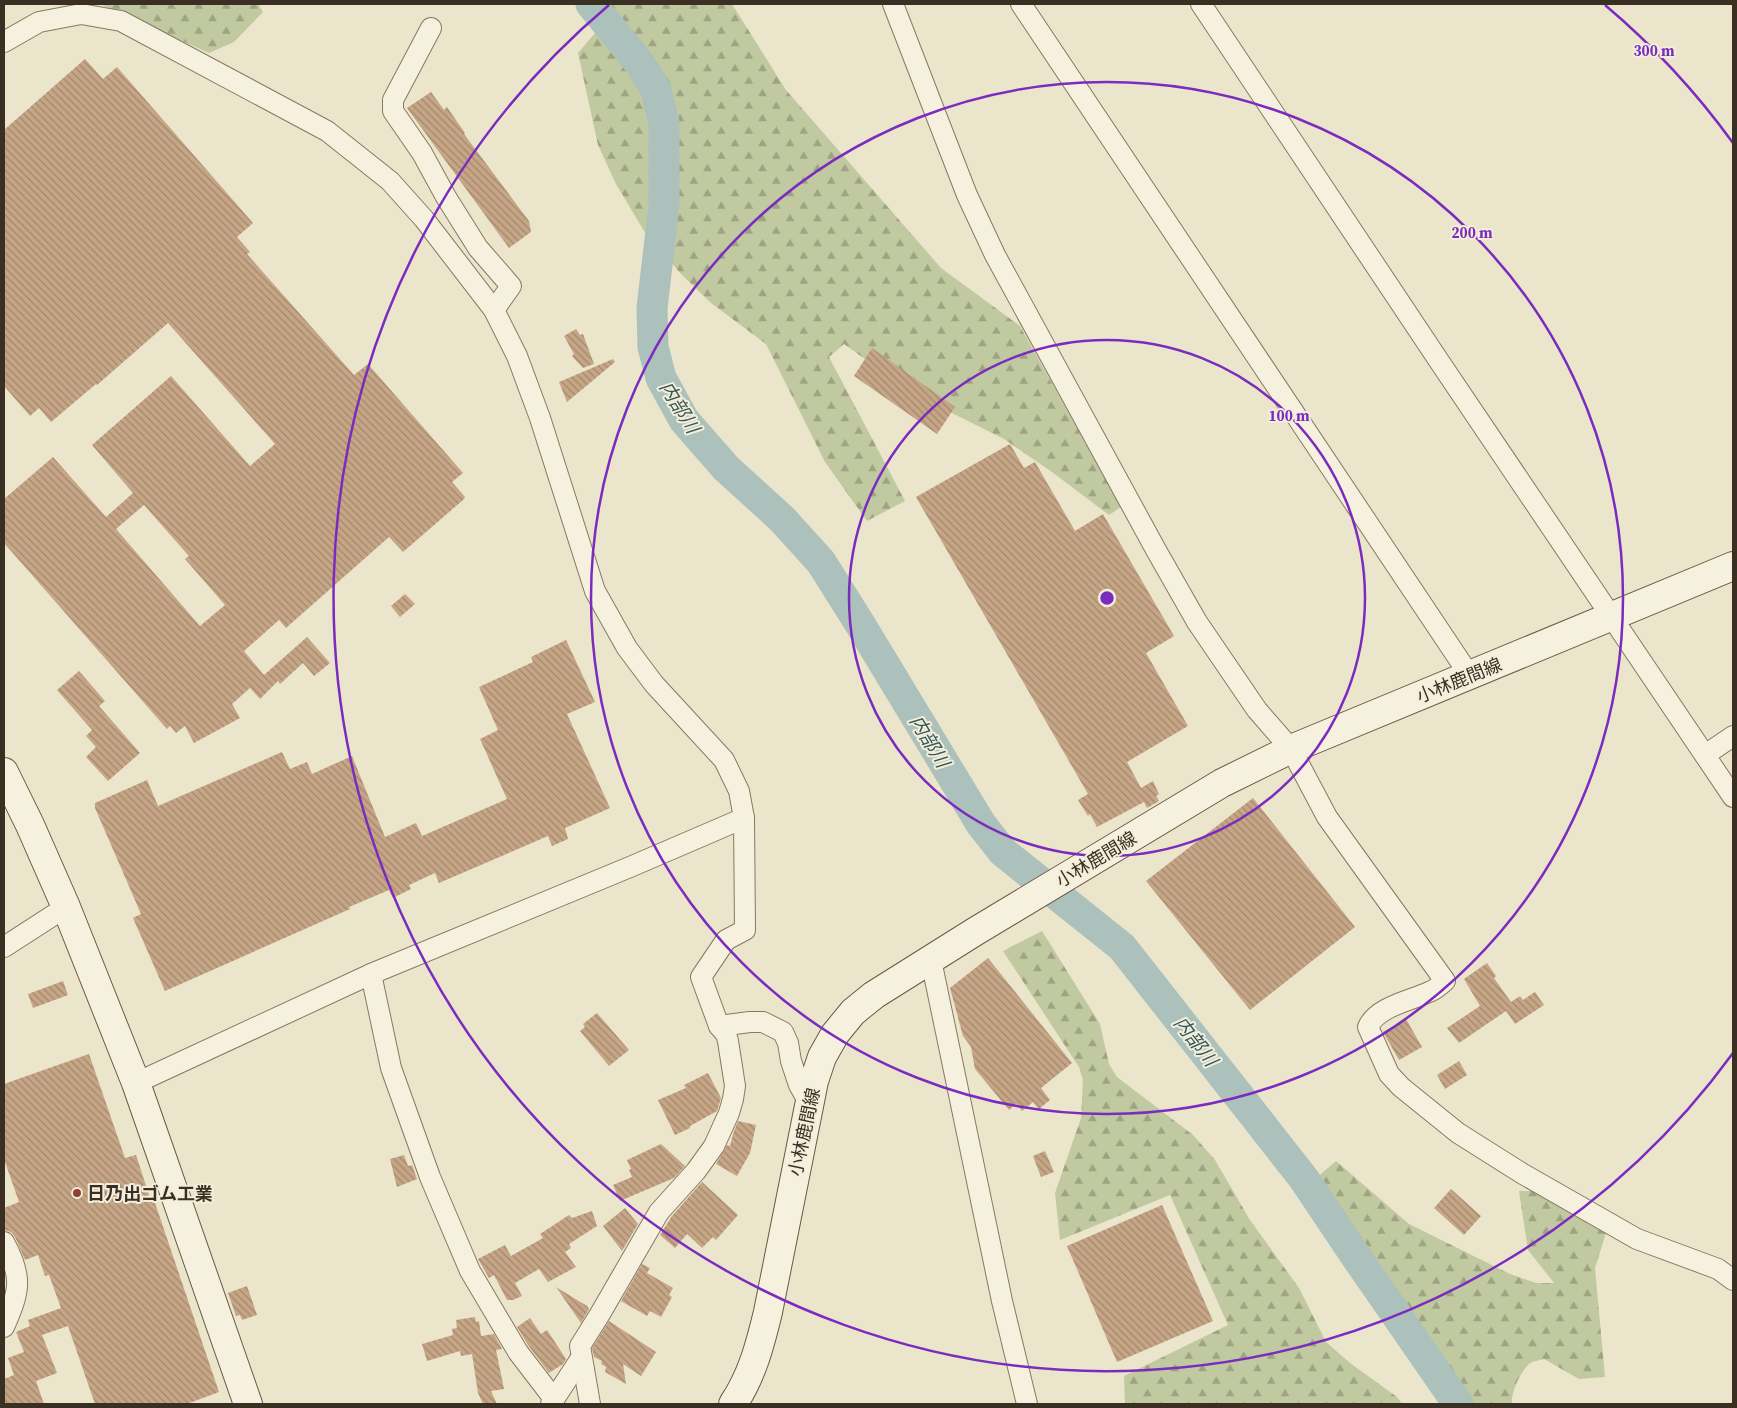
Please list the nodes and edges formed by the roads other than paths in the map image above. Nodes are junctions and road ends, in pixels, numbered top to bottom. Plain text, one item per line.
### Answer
1 (893, 4) edge
2 (1021, 4) edge
3 (1201, 4) edge
4 (431, 28) dead end
5 (4, 42) edge
6 (494, 310) junction
7 (1733, 566) edge
8 (1611, 617) junction
9 (1470, 676) junction
10 (1733, 736) edge
11 (1291, 749) junction
12 (1705, 755) junction
13 (4, 772) edge
14 (1733, 798) edge
15 (744, 818) junction
16 (66, 907) junction
17 (4, 947) edge
18 (930, 960) junction
19 (372, 974) junction
20 (719, 1026) junction
21 (136, 1083) junction
22 (809, 1103) junction
23 (4, 1242) edge
24 (1733, 1280) edge
25 (4, 1327) edge
26 (581, 1358) junction
27 (553, 1402) edge
28 (248, 1404) edge
29 (590, 1404) edge
30 (733, 1404) edge
31 (1027, 1404) edge

1 - 11 street
2 - 9 street
3 - 8 street
4 - 6 street
5 - 6 street
6 - 15 street
7 - 8 main road, 小林鹿間線
8 - 9 main road, 小林鹿間線
8 - 12 street
9 - 11 main road, 小林鹿間線
10 - 12 street
11 - 18 main road, 小林鹿間線
11 - 24 street
12 - 14 street
13 - 16 main road
15 - 19 street
15 - 20 street
16 - 17 street
16 - 21 main road
18 - 22 main road, 小林鹿間線
18 - 31 street
19 - 21 street
19 - 27 street
20 - 22 street
20 - 26 street
21 - 28 main road
22 - 30 main road, 小林鹿間線
23 - 25 street
26 - 27 street
26 - 29 street

